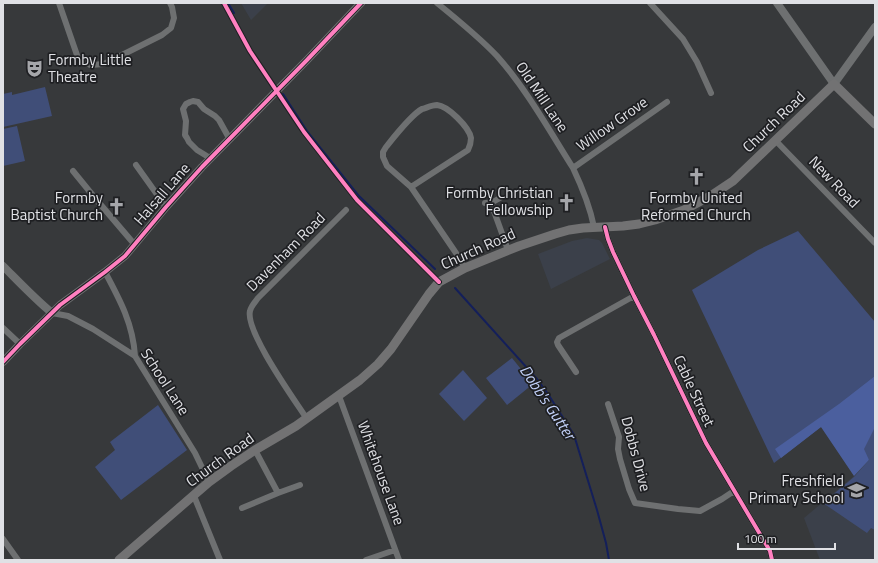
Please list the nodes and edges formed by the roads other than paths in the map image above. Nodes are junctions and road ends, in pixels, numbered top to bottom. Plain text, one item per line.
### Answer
1 (59, 3) edge
2 (170, 3) edge
3 (361, 3) edge
4 (437, 3) edge
5 (650, 3) edge
6 (777, 3) edge
7 (875, 27) edge
8 (834, 84) junction
9 (711, 93) dead end
10 (667, 102) dead end
11 (875, 124) edge
12 (229, 138) junction
13 (775, 140) junction
14 (210, 158) junction
15 (136, 165) dead end
16 (573, 168) junction
17 (73, 170) dead end
18 (411, 188) junction
19 (500, 198) dead end
20 (166, 207) junction
21 (346, 210) dead end
22 (594, 227) junction
23 (605, 227) junction
24 (875, 243) edge
25 (135, 245) junction
26 (508, 250) junction
27 (3, 266) edge
28 (465, 268) junction
29 (105, 272) junction
30 (634, 296) junction
31 (52, 312) junction
32 (3, 328) edge
33 (20, 344) junction
34 (135, 356) junction
35 (3, 362) edge
36 (576, 372) dead end
37 (339, 396) junction
38 (608, 404) dead end
39 (306, 419) junction
40 (255, 450) junction
41 (209, 482) junction
42 (300, 485) dead end
43 (734, 491) junction
44 (278, 493) junction
45 (194, 496) junction
46 (242, 508) dead end
47 (3, 539) edge
48 (395, 550) junction
49 (18, 560) edge
50 (119, 560) edge
51 (220, 560) edge
52 (366, 560) edge
53 (399, 560) edge
54 (772, 560) edge

1 - 2 street
3 - 12 street, Halsall Lane
4 - 16 street, Old Mill Lane
5 - 9 street
6 - 8 street
7 - 8 street
8 - 11 main road
8 - 13 main road, Church Road
10 - 16 street, Willow Grove
12 - 14 street, Halsall Lane
12 - 14 street
13 - 23 main road, Church Road
13 - 24 street, New Road
14 - 20 street, Halsall Lane
15 - 20 street
16 - 22 street, Old Mill Lane
17 - 25 street
18 - 18 street
18 - 28 street
19 - 26 street
20 - 25 street, Halsall Lane
21 - 39 street, Davenham Road
22 - 23 main road, Church Road
22 - 26 main road, Church Road
23 - 30 street, Cable Street
25 - 29 street, Halsall Lane
26 - 28 main road, Church Road
27 - 31 street
28 - 37 main road, Church Road
29 - 31 street, Halsall Lane
29 - 34 street
30 - 36 street
30 - 43 street, Cable Street
31 - 33 street, Halsall Lane
31 - 34 street, School Lane
32 - 33 street
33 - 35 street, Halsall Lane
34 - 41 street, School Lane
37 - 39 main road, Church Road
37 - 48 street, Whitehouse Lane
38 - 43 street, Dobbs Drive
39 - 40 main road, Church Road
40 - 41 main road, Church Road
40 - 44 street
41 - 45 main road, Church Road
42 - 44 street
43 - 54 street, Cable Street
44 - 46 street
45 - 50 main road, Church Road
45 - 51 street
47 - 49 street
48 - 52 street
48 - 53 street, Whitehouse Lane

